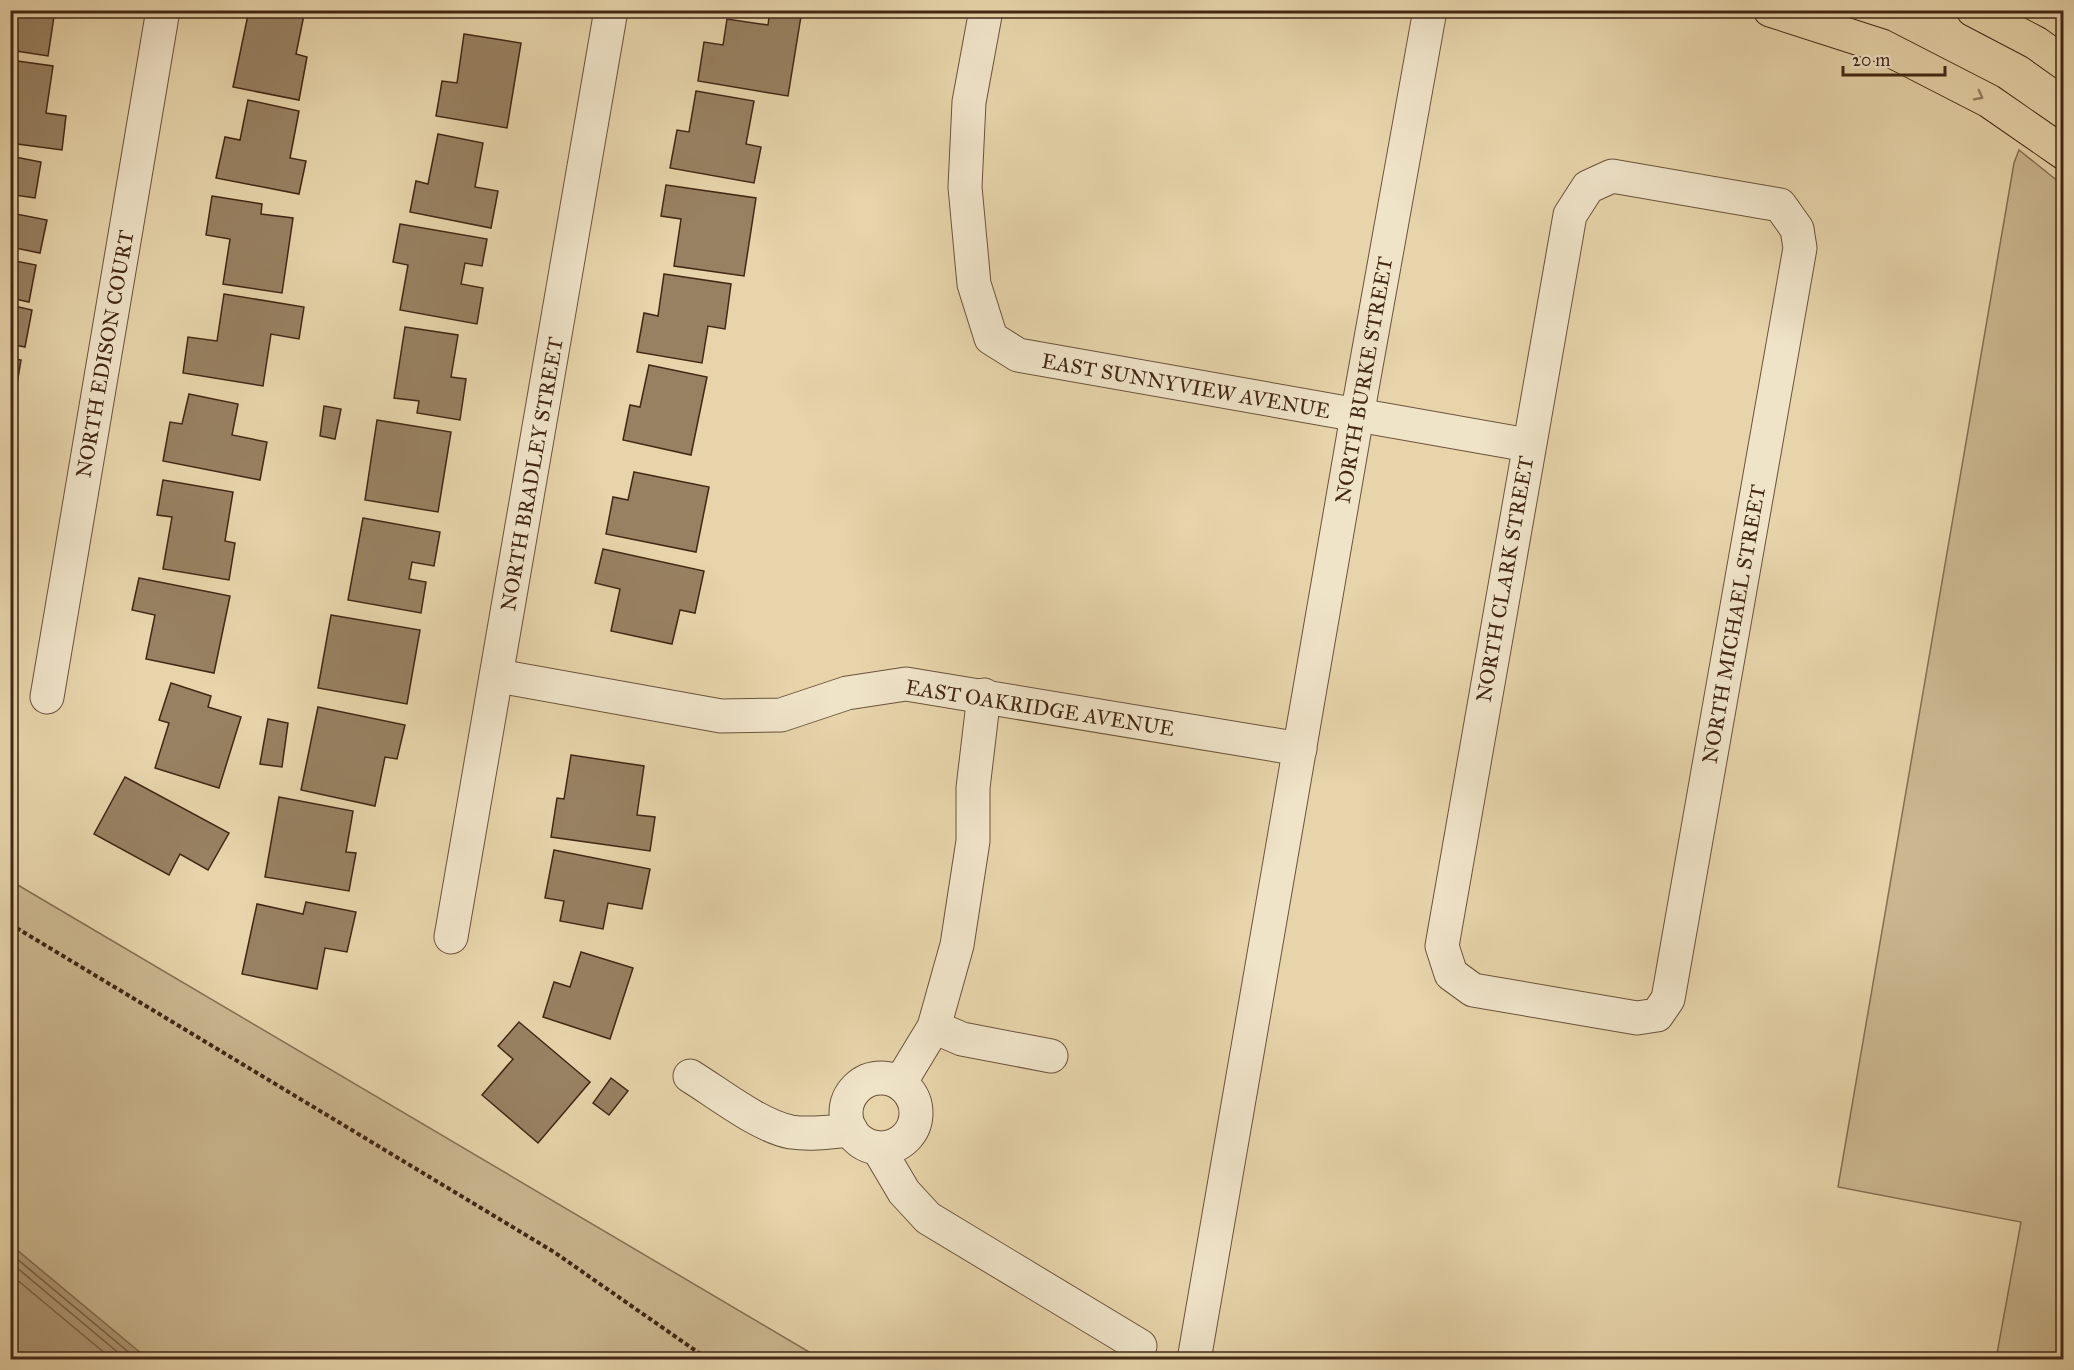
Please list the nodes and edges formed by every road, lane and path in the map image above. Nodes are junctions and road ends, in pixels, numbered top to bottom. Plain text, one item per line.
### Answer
1 (163, 10) edge
2 (611, 10) edge
3 (986, 10) edge
4 (1430, 10) edge
5 (1770, 10) edge
6 (1973, 10) edge
7 (2064, 63) edge
8 (2064, 153) edge
9 (1588, 188) joint
10 (1357, 416) junction
11 (1528, 445) junction
12 (498, 676) junction
13 (984, 695) junction
14 (47, 696) dead end
15 (1300, 749) junction
16 (10, 924) edge
17 (451, 938) dead end
18 (1451, 974) joint
19 (934, 1027) junction
20 (1051, 1056) dead end
21 (690, 1076) dead end
22 (900, 1083) junction
23 (850, 1130) junction
24 (878, 1148) junction
25 (1140, 1346) dead end
26 (709, 1359) edge
27 (1194, 1359) edge

1 - 14 street, NORTH EDISON COURT
2 - 12 street, NORTH BRADLEY STREET
3 - 10 street, EAST SUNNYVIEW AVENUE
4 - 10 street, NORTH BURKE STREET
5 -> 8 main road
6 - 7 main road
9 - 11 street, NORTH CLARK STREET
9 - 18 street, NORTH MICHAEL STREET
10 - 11 street, EAST SUNNYVIEW AVENUE
10 - 15 street, NORTH BURKE STREET
11 - 18 street, NORTH CLARK STREET
12 - 13 street, EAST OAKRIDGE AVENUE
12 - 17 street, NORTH BRADLEY STREET
13 - 15 street, EAST OAKRIDGE AVENUE
13 - 19 street
15 - 27 street, NORTH BURKE STREET
16 - 26 path
19 - 20 street
19 - 22 street
21 - 23 street
22 - 23 street
22 - 24 street
23 - 24 street
24 - 25 street

